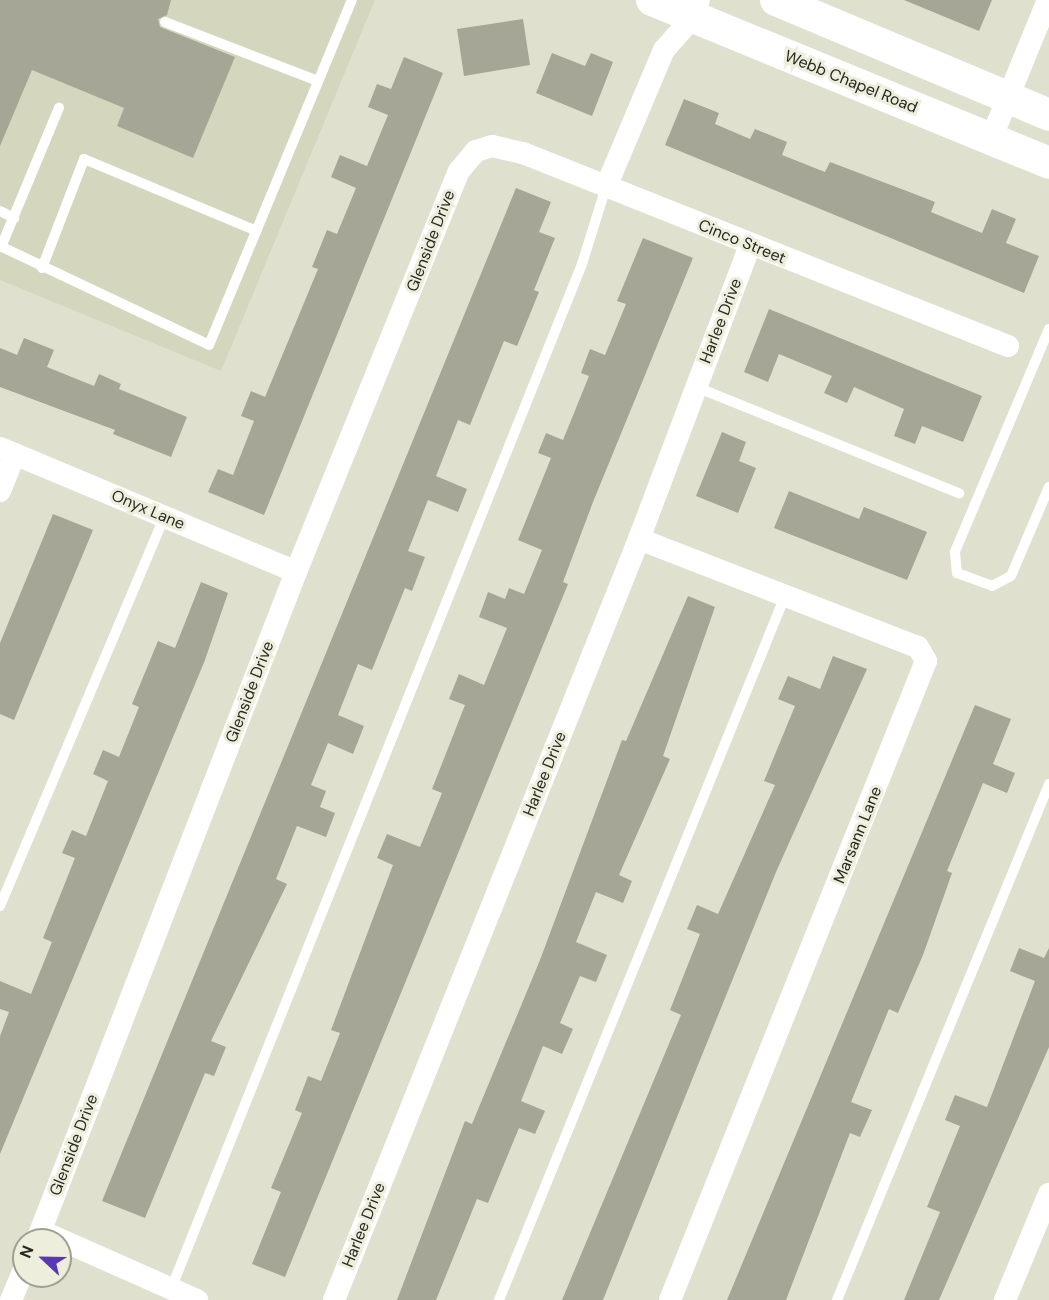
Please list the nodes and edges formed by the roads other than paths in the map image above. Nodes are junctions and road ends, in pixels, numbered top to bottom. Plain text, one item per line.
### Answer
1 (352, 0) edge
2 (652, 0) edge
3 (776, 0) edge
4 (1048, 0) edge
5 (696, 8) edge
6 (165, 22) dead end
7 (318, 81) junction
8 (1007, 98) junction
9 (59, 108) dead end
10 (1049, 116) edge
11 (990, 139) junction
12 (476, 151) joint
13 (1049, 163) edge
14 (606, 187) junction
15 (0, 211) edge
16 (14, 218) junction
17 (257, 231) junction
18 (750, 246) junction
19 (1, 247) edge
20 (42, 268) junction
21 (1049, 329) edge
22 (1008, 346) dead end
23 (695, 387) junction
24 (8, 451) edge
25 (1049, 487) edge
26 (0, 491) edge
27 (959, 493) dead end
28 (164, 516) junction
29 (639, 539) junction
30 (296, 572) junction
31 (785, 596) junction
32 (1049, 784) edge
33 (0, 906) edge
34 (1049, 1194) edge
35 (42, 1228) edge
36 (72, 1249) edge
37 (171, 1289) junction
38 (196, 1300) edge
39 (334, 1300) edge
40 (499, 1300) edge
41 (670, 1300) edge
42 (837, 1300) edge
43 (1005, 1300) edge

1 - 7 lane
2 - 5 main road, Webb Chapel Road
3 - 8 main road
4 - 8 street
5 - 11 main road, Webb Chapel Road
5 - 14 street
6 - 7 lane
7 - 17 lane
8 - 10 main road
8 - 11 street
9 - 16 lane
11 - 13 main road, Webb Chapel Road
12 - 14 street, Cinco Street
12 - 30 street, Glenside Drive
14 - 18 street, Cinco Street
14 - 37 lane
15 - 16 lane
16 - 19 lane
17 - 20 lane
17 - 20 lane
18 - 22 street, Cinco Street
18 - 23 street, Harlee Drive
19 - 20 lane
21 - 25 lane
23 - 27 lane
23 - 29 street, Harlee Drive
24 - 26 street
24 - 28 street, Onyx Lane
28 - 30 street, Onyx Lane
28 - 33 lane
29 - 31 street, Marsann Lane
29 - 39 street, Harlee Drive
30 - 35 street, Glenside Drive
31 - 40 lane
31 - 41 street, Marsann Lane
32 - 42 lane
34 - 43 street
36 - 37 street
37 - 38 street

